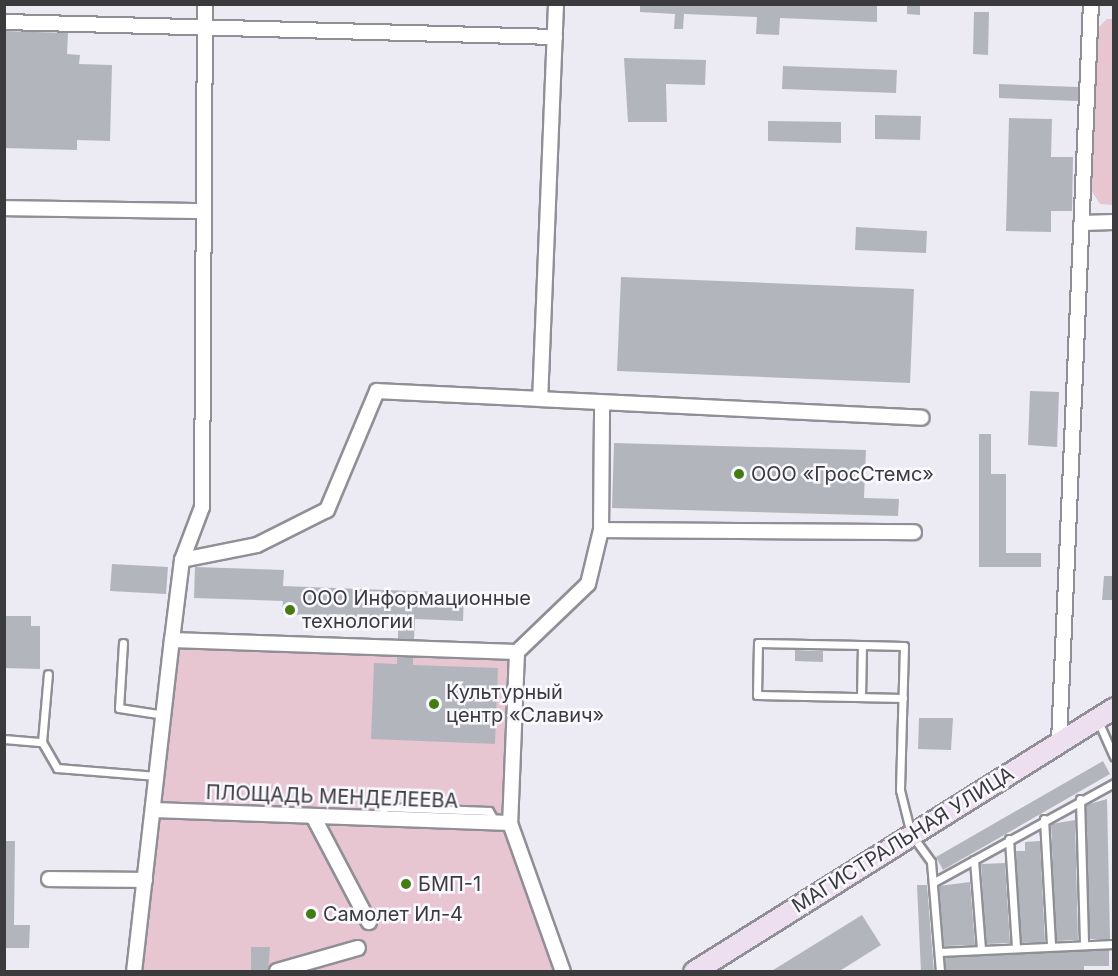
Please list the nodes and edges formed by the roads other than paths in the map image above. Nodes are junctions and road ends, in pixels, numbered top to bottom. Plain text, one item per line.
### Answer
1 (205, 4) edge
2 (556, 4) edge
3 (1091, 4) edge
4 (4, 22) edge
5 (204, 28) junction
6 (555, 37) junction
7 (4, 208) edge
8 (204, 211) junction
9 (1113, 222) edge
10 (1082, 223) junction
11 (540, 399) junction
12 (602, 406) junction
13 (922, 418) dead end
14 (601, 530) junction
15 (914, 532) dead end
16 (182, 560) junction
17 (172, 640) junction
18 (123, 643) dead end
19 (862, 645) junction
20 (517, 652) junction
21 (48, 674) dead end
22 (861, 697) junction
23 (903, 698) junction
24 (1105, 714) edge
25 (164, 715) junction
26 (4, 739) edge
27 (42, 742) junction
28 (1059, 742) junction
29 (1113, 757) edge
30 (157, 776) junction
31 (1113, 783) edge
32 (1080, 799) junction
33 (154, 810) junction
34 (313, 816) junction
35 (1044, 819) junction
36 (503, 823) junction
37 (911, 834) junction
38 (1009, 839) junction
39 (974, 860) junction
40 (148, 872) junction
41 (48, 879) dead end
42 (934, 882) junction
43 (369, 922) dead end
44 (1113, 944) edge
45 (1084, 945) junction
46 (1051, 946) junction
47 (1016, 947) junction
48 (358, 948) dead end
49 (981, 949) junction
50 (939, 952) junction
51 (277, 971) edge
52 (134, 972) edge
53 (562, 972) edge
54 (694, 972) edge
55 (940, 972) edge

1 - 5 street
2 - 6 street
3 - 10 street
4 - 5 street
5 - 6 street
5 - 8 street
6 - 11 street
7 - 8 street
8 - 16 street
9 - 10 street
10 - 28 street
11 - 12 street
11 - 16 street
12 - 13 street
12 - 14 street
14 - 15 street
14 - 20 street
16 - 17 street
17 - 20 street
17 - 25 street
18 - 25 lane
19 - 22 lane
19 - 22 lane
19 - 23 lane
20 - 36 street
21 - 27 lane
22 - 23 lane
23 - 37 lane
24 - 28 main road, МАГИСТРАЛЬНАЯ УЛИЦА
24 - 29 lane
25 - 30 street
26 - 27 lane
27 - 30 lane
28 - 37 main road, МАГИСТРАЛЬНАЯ УЛИЦА
30 - 33 street
31 - 32 lane
32 - 35 lane
32 - 45 lane
33 - 34 street, ПЛОЩАДЬ МЕНДЕЛЕЕВА
33 - 40 street
34 - 36 street, ПЛОЩАДЬ МЕНДЕЛЕЕВА
34 - 43 street
35 - 38 lane
35 - 46 lane
36 - 53 street
37 - 42 lane
37 - 54 main road, МАГИСТРАЛЬНАЯ УЛИЦА
38 - 39 lane
38 - 47 lane
39 - 42 lane
39 - 49 lane
40 - 41 street
40 - 52 street
42 - 50 lane
44 - 45 lane
45 - 46 lane
46 - 47 lane
47 - 49 lane
48 - 51 street
49 - 50 lane
50 - 55 lane

